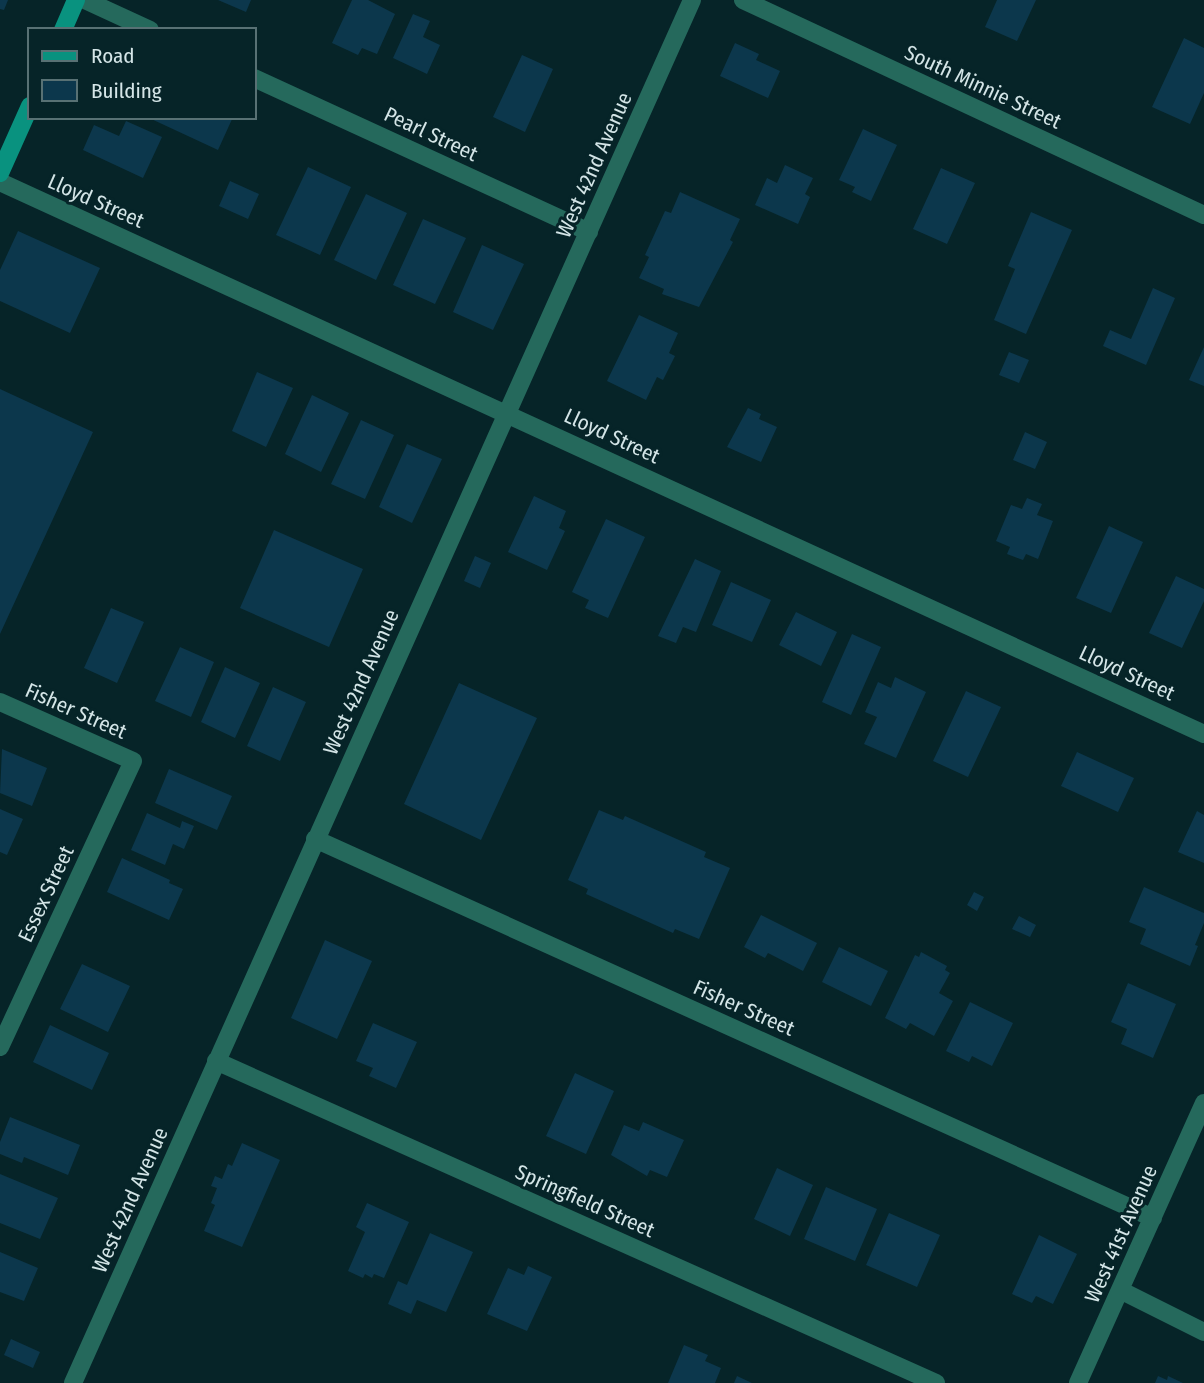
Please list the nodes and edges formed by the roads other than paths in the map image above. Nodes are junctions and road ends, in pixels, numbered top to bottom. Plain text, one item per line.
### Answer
1 (76, 0) edge
2 (85, 0) edge
3 (692, 0) edge
4 (744, 0) edge
5 (64, 28) edge
6 (146, 28) edge
7 (256, 79) edge
8 (28, 110) edge
9 (0, 173) edge
10 (0, 182) edge
11 (1204, 215) edge
12 (589, 232) junction
13 (508, 412) junction
14 (0, 702) edge
15 (1204, 734) edge
16 (133, 761) joint
17 (316, 839) junction
18 (0, 1047) edge
19 (216, 1061) junction
20 (1204, 1103) edge
21 (1153, 1218) junction
22 (1122, 1291) junction
23 (1204, 1332) edge
24 (74, 1383) edge
25 (936, 1383) edge
26 (1078, 1383) edge

1 - 5 street
2 - 6 street
3 - 12 street, West 42nd Avenue
4 - 11 street, South Minnie Street
7 - 12 street, Pearl Street
8 - 9 street
10 - 13 street, Lloyd Street
12 - 13 street, West 42nd Avenue
13 - 15 street, Lloyd Street
13 - 17 street, West 42nd Avenue
14 - 16 street, Fisher Street
16 - 18 street, Essex Street
17 - 19 street, West 42nd Avenue
17 - 21 street, Fisher Street
19 - 24 street, West 42nd Avenue
19 - 25 street, Springfield Street
20 - 21 street, West 41st Avenue
21 - 22 street, West 41st Avenue
22 - 23 street
22 - 26 street, West 41st Avenue

